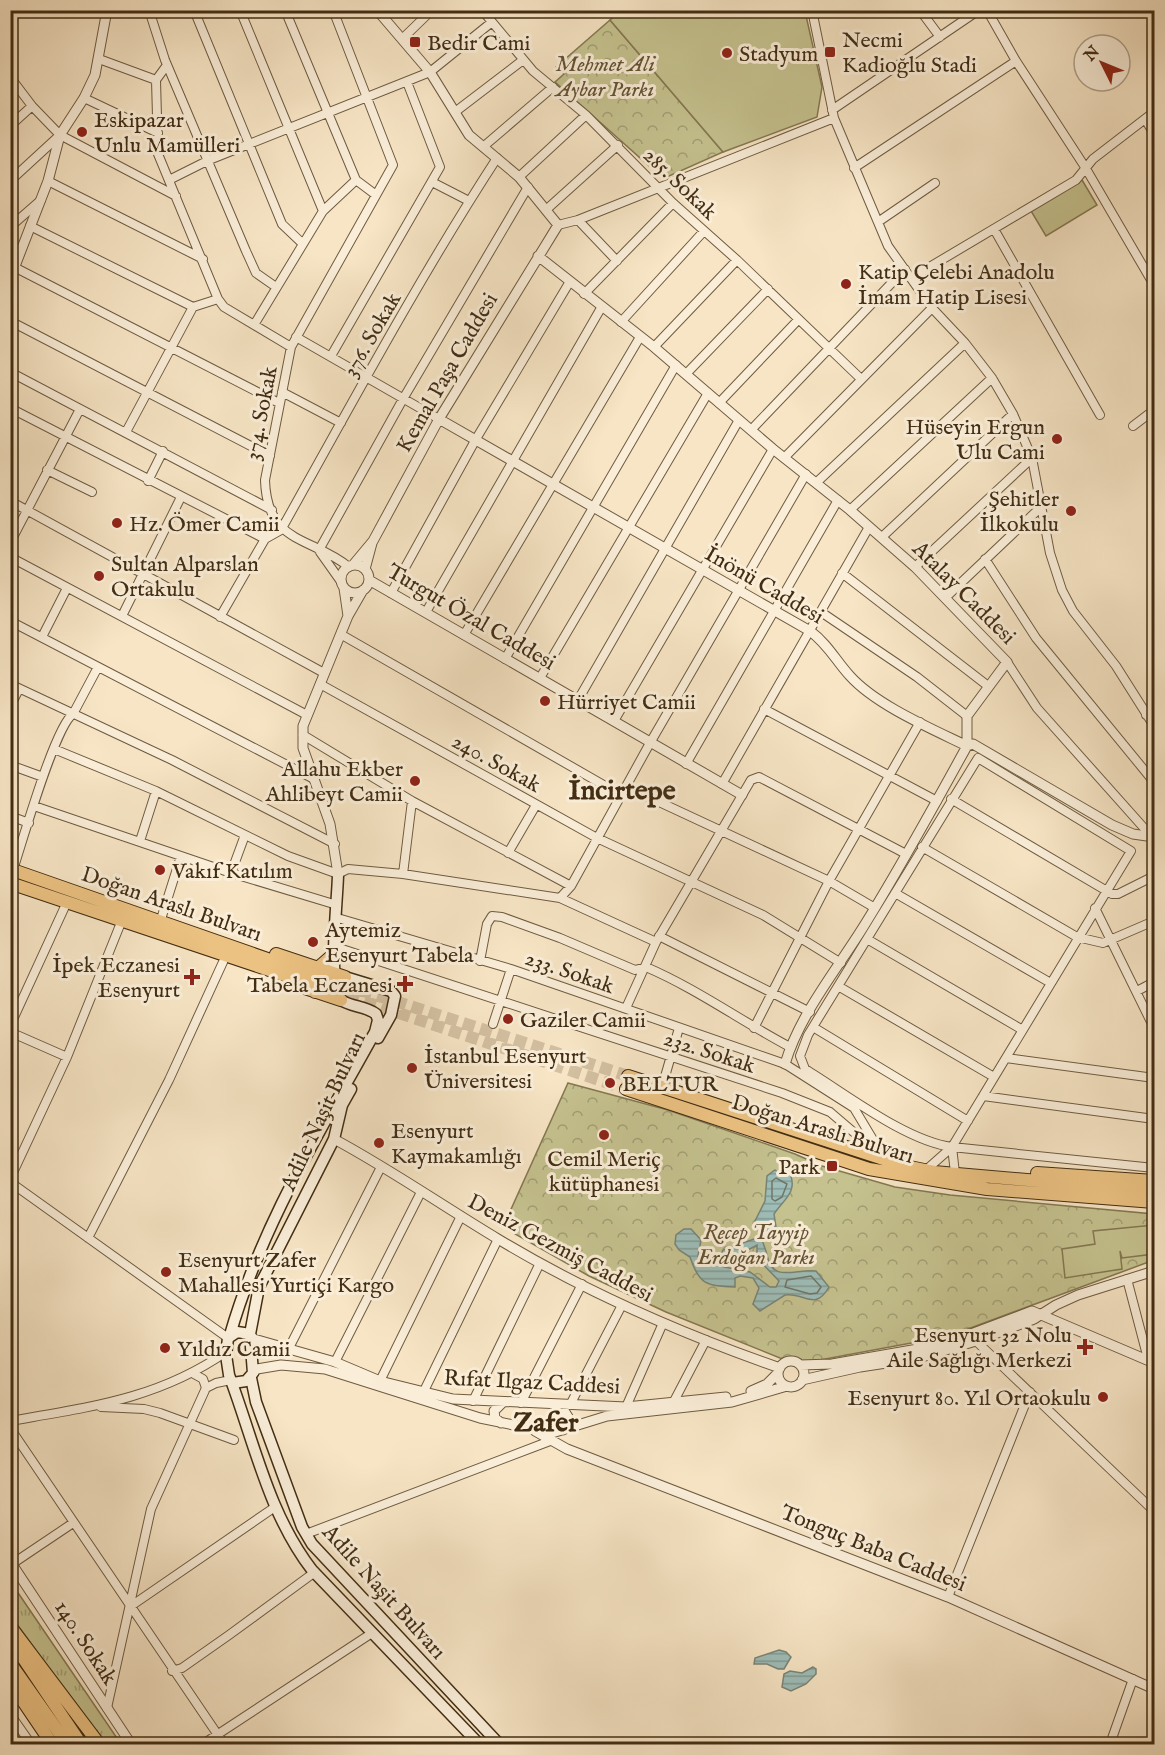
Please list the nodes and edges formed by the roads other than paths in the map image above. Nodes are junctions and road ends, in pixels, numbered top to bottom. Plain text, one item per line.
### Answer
1 (149, 10) edge
2 (194, 10) edge
3 (240, 10) edge
4 (285, 10) edge
5 (333, 10) edge
6 (377, 10) edge
7 (432, 10) edge
8 (812, 10) edge
9 (920, 10) edge
10 (979, 10) edge
11 (987, 10) edge
12 (110, 11) edge
13 (489, 15) edge
14 (940, 38) junction
15 (402, 39) junction
16 (99, 59) junction
17 (523, 60) junction
18 (1016, 61) junction
19 (167, 65) junction
20 (430, 72) junction
21 (10, 77) edge
22 (156, 80) junction
23 (406, 81) junction
24 (553, 87) junction
25 (368, 96) junction
26 (84, 98) junction
27 (32, 106) junction
28 (327, 112) junction
29 (455, 112) junction
30 (1155, 112) edge
31 (833, 114) junction
32 (586, 115) junction
33 (1145, 119) junction
34 (10, 126) edge
35 (286, 128) junction
36 (158, 133) junction
37 (1155, 134) edge
38 (60, 135) junction
39 (248, 145) junction
40 (618, 146) junction
41 (483, 147) junction
42 (497, 158) junction
43 (209, 160) junction
44 (1085, 167) junction
45 (854, 168) junction
46 (519, 177) junction
47 (169, 180) junction
48 (356, 180) junction
49 (10, 181) edge
50 (48, 181) junction
51 (432, 182) junction
52 (935, 183) dead end
53 (528, 188) junction
54 (657, 188) junction
55 (376, 195) junction
56 (176, 196) junction
57 (42, 199) junction
58 (468, 201) junction
59 (673, 203) junction
60 (547, 209) junction
61 (323, 211) junction
62 (579, 220) junction
63 (878, 222) junction
64 (558, 225) junction
65 (30, 226) junction
66 (10, 227) edge
67 (994, 229) junction
68 (704, 231) junction
69 (302, 243) junction
70 (538, 256) junction
71 (203, 259) junction
72 (737, 260) junction
73 (617, 261) junction
74 (905, 269) junction
75 (12, 275) edge
76 (911, 278) junction
77 (569, 282) junction
78 (1155, 285) edge
79 (276, 287) junction
80 (768, 289) junction
81 (584, 294) junction
82 (218, 299) junction
83 (193, 307) junction
84 (601, 308) junction
85 (932, 308) junction
86 (798, 320) junction
87 (10, 321) edge
88 (621, 322) junction
89 (254, 325) junction
90 (296, 337) junction
91 (640, 337) junction
92 (965, 343) junction
93 (291, 347) junction
94 (654, 347) junction
95 (170, 348) junction
96 (829, 348) junction
97 (331, 356) junction
98 (676, 365) junction
99 (10, 372) edge
100 (686, 374) junction
101 (366, 377) junction
102 (860, 378) junction
103 (992, 378) junction
104 (148, 390) junction
105 (282, 392) junction
106 (708, 393) junction
107 (403, 399) junction
108 (279, 403) junction
109 (718, 403) junction
110 (80, 409) junction
111 (13, 410) edge
112 (1155, 410) edge
113 (1013, 414) junction
114 (1100, 414) dead end
115 (439, 419) junction
116 (739, 420) junction
117 (10, 422) edge
118 (341, 423) junction
119 (1133, 426) dead end
120 (752, 430) junction
121 (126, 432) junction
122 (65, 437) junction
123 (476, 439) junction
124 (773, 449) junction
125 (163, 451) junction
126 (270, 456) junction
127 (784, 458) junction
128 (1032, 458) junction
129 (513, 460) junction
130 (47, 470) junction
131 (806, 474) junction
132 (148, 481) junction
133 (552, 483) junction
134 (817, 483) junction
135 (92, 492) dead end
136 (182, 497) junction
137 (838, 500) junction
138 (10, 501) edge
139 (1041, 506) junction
140 (593, 507) junction
141 (26, 510) junction
142 (272, 510) junction
143 (850, 510) junction
144 (629, 527) junction
145 (869, 527) junction
146 (281, 530) junction
147 (882, 537) junction
148 (265, 539) junction
149 (373, 541) junction
150 (10, 543) edge
151 (666, 549) junction
152 (319, 550) junction
153 (10, 557) edge
154 (985, 559) junction
155 (351, 566) junction
156 (915, 567) junction
157 (365, 569) junction
158 (703, 570) junction
159 (842, 573) junction
160 (143, 575) junction
161 (369, 580) junction
162 (343, 585) junction
163 (67, 588) junction
164 (363, 590) junction
165 (740, 592) junction
166 (390, 593) junction
167 (945, 598) junction
168 (773, 611) junction
169 (426, 612) junction
170 (821, 612) junction
171 (122, 616) junction
172 (220, 616) junction
173 (348, 616) junction
174 (10, 621) edge
175 (810, 631) junction
176 (342, 634) junction
177 (464, 635) junction
178 (42, 637) junction
179 (505, 658) junction
180 (1007, 662) junction
181 (98, 667) junction
182 (324, 673) junction
183 (540, 678) junction
184 (10, 684) edge
185 (320, 684) junction
186 (988, 686) junction
187 (19, 689) junction
188 (578, 700) junction
189 (10, 707) edge
190 (764, 709) junction
191 (1155, 710) edge
192 (73, 714) junction
193 (307, 715) junction
194 (1146, 715) junction
195 (967, 716) junction
196 (614, 721) junction
197 (920, 722) junction
198 (1155, 726) edge
199 (303, 735) junction
200 (650, 743) junction
201 (967, 746) junction
202 (54, 749) junction
203 (686, 764) junction
204 (10, 765) edge
205 (890, 775) junction
206 (43, 777) junction
207 (312, 778) junction
208 (1155, 782) edge
209 (722, 784) junction
210 (627, 786) junction
211 (156, 791) junction
212 (621, 795) junction
213 (742, 795) junction
214 (951, 799) junction
215 (412, 801) junction
216 (937, 801) junction
217 (536, 805) junction
218 (34, 806) junction
219 (10, 816) edge
220 (29, 824) junction
221 (860, 829) junction
222 (722, 831) junction
223 (245, 835) junction
224 (1153, 837) edge
225 (597, 838) junction
226 (140, 841) junction
227 (335, 844) junction
228 (922, 847) junction
229 (508, 853) junction
230 (906, 854) junction
231 (182, 856) junction
232 (12, 869) edge
233 (231, 873) junction
234 (338, 874) junction
235 (403, 874) junction
236 (1155, 876) edge
237 (829, 881) junction
238 (10, 883) edge
239 (692, 883) junction
240 (571, 886) junction
241 (1106, 890) junction
242 (895, 893) junction
243 (560, 898) junction
244 (67, 902) junction
245 (337, 905) junction
246 (875, 908) junction
247 (1095, 908) junction
248 (124, 914) junction
249 (162, 916) junction
250 (341, 919) junction
251 (1155, 921) edge
252 (1077, 937) junction
253 (658, 939) junction
254 (801, 939) junction
255 (867, 939) junction
256 (1113, 940) junction
257 (337, 950) junction
258 (480, 961) junction
259 (223, 962) junction
260 (841, 963) junction
261 (511, 969) junction
262 (641, 969) junction
263 (339, 975) junction
264 (318, 980) junction
265 (1049, 982) junction
266 (1155, 982) edge
267 (838, 986) junction
268 (382, 989) junction
269 (1137, 991) junction
270 (771, 993) junction
271 (500, 999) junction
272 (341, 1000) junction
273 (626, 1008) junction
274 (372, 1010) junction
275 (810, 1012) junction
276 (493, 1024) dead end
277 (10, 1026) edge
278 (813, 1027) junction
279 (678, 1028) junction
280 (754, 1028) junction
281 (1155, 1028) edge
282 (1021, 1029) junction
283 (10, 1032) edge
284 (790, 1047) junction
285 (67, 1057) junction
286 (669, 1057) junction
287 (1006, 1058) junction
288 (785, 1064) junction
289 (994, 1077) junction
290 (1155, 1078) edge
291 (664, 1080) joint
292 (983, 1096) junction
293 (1155, 1119) edge
294 (968, 1121) junction
295 (334, 1139) junction
296 (826, 1140) junction
297 (952, 1147) junction
298 (321, 1149) dead end
299 (884, 1159) junction
300 (381, 1167) junction
301 (1155, 1168) edge
302 (926, 1170) junction
303 (955, 1173) junction
304 (10, 1180) edge
305 (1155, 1181) edge
306 (989, 1183) junction
307 (1155, 1191) edge
308 (421, 1192) junction
309 (1155, 1202) edge
310 (291, 1208) junction
311 (1155, 1210) edge
312 (461, 1216) junction
313 (273, 1218) junction
314 (288, 1226) junction
315 (88, 1238) junction
316 (498, 1239) junction
317 (540, 1263) junction
318 (1155, 1270) edge
319 (1127, 1279) junction
320 (582, 1284) junction
321 (622, 1305) junction
322 (1042, 1313) junction
323 (663, 1323) junction
324 (250, 1335) junction
325 (229, 1336) junction
326 (706, 1340) junction
327 (976, 1341) junction
328 (289, 1348) junction
329 (226, 1352) junction
330 (1151, 1361) edge
331 (335, 1362) junction
332 (800, 1365) junction
333 (779, 1371) junction
334 (194, 1374) junction
335 (252, 1375) junction
336 (802, 1380) junction
337 (380, 1381) junction
338 (232, 1382) junction
339 (787, 1386) junction
340 (206, 1388) junction
341 (1030, 1392) junction
342 (423, 1393) junction
343 (128, 1398) junction
344 (473, 1401) junction
345 (502, 1403) junction
346 (521, 1403) junction
347 (673, 1403) junction
348 (570, 1405) junction
349 (557, 1406) junction
350 (94, 1407) junction
351 (626, 1407) junction
352 (130, 1408) junction
353 (10, 1421) edge
354 (188, 1421) junction
355 (501, 1423) junction
356 (10, 1428) edge
357 (563, 1430) junction
358 (535, 1431) junction
359 (234, 1440) dead end
360 (550, 1441) junction
361 (576, 1451) junction
362 (275, 1507) junction
363 (1155, 1511) edge
364 (73, 1523) junction
365 (306, 1534) junction
366 (11, 1563) edge
367 (315, 1572) junction
368 (948, 1597) junction
369 (131, 1606) junction
370 (10, 1626) edge
371 (372, 1633) junction
372 (10, 1639) edge
373 (10, 1663) edge
374 (172, 1671) junction
375 (1132, 1679) junction
376 (10, 1682) edge
377 (1155, 1689) edge
378 (107, 1708) junction
379 (11, 1714) edge
380 (218, 1735) junction
381 (31, 1744) edge
382 (52, 1744) edge
383 (67, 1744) edge
384 (81, 1744) edge
385 (99, 1744) edge
386 (131, 1744) edge
387 (203, 1744) edge
388 (224, 1744) edge
389 (479, 1744) edge
390 (499, 1744) edge
391 (1110, 1744) edge

1 - 19 street
2 - 39 street
3 - 35 street
4 - 28 street
5 - 25 street
6 - 15 street
7 - 15 street
8 - 31 street
9 - 14 street
10 - 14 street
11 - 18 street
12 - 16 street
13 - 17 street, 285. Sokak
13 - 20 street
14 - 31 street
15 - 20 street
16 - 22 street
16 - 26 street
17 - 24 street, 285. Sokak
17 - 29 street
18 - 44 street
18 - 45 street
19 - 22 street
19 - 43 street
20 - 23 street
20 - 29 street
21 - 27 street
22 - 36 street
23 - 25 street
23 - 51 street
24 - 32 street, 285. Sokak
24 - 41 street
25 - 28 street
25 - 55 street
26 - 36 street
26 - 38 street
27 - 34 street
27 - 38 street
28 - 35 street
28 - 48 street
29 - 41 street
30 - 33 street
31 - 45 street
31 - 54 street
32 - 40 street, 285. Sokak
32 - 46 street
33 - 37 street
33 - 44 street
35 - 39 street
35 - 61 street
36 - 47 street
38 - 49 street
38 - 50 street
38 - 56 street
39 - 43 street
39 - 69 street
40 - 54 street, 285. Sokak
40 - 60 street
41 - 42 street
42 - 46 street
42 - 58 street, 376. Sokak
43 - 47 street
43 - 79 street
44 - 67 street
44 - 78 street
45 - 63 street
46 - 53 street
47 - 56 street
48 - 55 street
48 - 61 street
50 - 57 street
50 - 71 street
51 - 58 street
51 - 97 street
52 - 63 street
53 - 60 street
53 - 107 street
54 - 59 street, 285. Sokak
54 - 62 street
55 - 90 street
56 - 71 street
57 - 65 street
57 - 66 street
58 - 101 street, 376. Sokak
59 - 68 street, 285. Sokak
59 - 73 street
60 - 64 street
61 - 69 street
62 - 64 street
62 - 73 street
63 - 74 street
64 - 70 street, Kemal Paşa Caddesi
65 - 75 street
65 - 83 street
67 - 76 street
67 - 114 street
68 - 72 street, 285. Sokak
68 - 88 street
69 - 79 street
70 - 77 street, Atalay Caddesi
70 - 115 street, Kemal Paşa Caddesi
71 - 82 street
72 - 80 street, 285. Sokak
72 - 94 street
73 - 81 street
74 - 76 street
74 - 96 street
75 - 95 street
76 - 85 street
77 - 81 street, Atalay Caddesi
77 - 123 street
79 - 89 street
80 - 86 street, 285. Sokak
80 - 100 street
81 - 84 street, Atalay Caddesi
82 - 83 street
82 - 89 street, 374. Sokak
83 - 95 street
84 - 88 street, Atalay Caddesi
84 - 129 street
85 - 92 street
85 - 102 street
86 - 96 street, 285. Sokak
86 - 109 street
87 - 104 street
88 - 91 street, Atalay Caddesi
89 - 93 street, 374. Sokak
90 - 93 street
90 - 97 street
91 - 94 street, Atalay Caddesi
91 - 133 street
92 - 103 street
92 - 134 street
93 - 105 street, 374. Sokak
94 - 98 street, Atalay Caddesi
95 - 104 street
95 - 108 street
96 - 102 street, 285. Sokak
96 - 120 street
97 - 101 street
98 - 100 street, Atalay Caddesi
98 - 140 street
99 - 110 street
100 - 106 street, Atalay Caddesi
101 - 107 street
101 - 118 street, 376. Sokak
102 - 127 street
103 - 113 street
103 - 143 street
104 - 121 street
104 - 126 street
105 - 108 street, 374. Sokak
105 - 118 street
106 - 109 street, Atalay Caddesi
106 - 144 street
107 - 115 street
107 - 152 street
108 - 126 street, 374. Sokak
109 - 116 street, Atalay Caddesi
110 - 121 street
110 - 122 street
111 - 117 street
111 - 122 street
112 - 119 street
113 - 128 street
113 - 147 street
115 - 123 street, İnönü Caddesi
115 - 149 street, Kemal Paşa Caddesi
116 - 120 street, Atalay Caddesi
116 - 151 street
118 - 146 street, 376. Sokak
120 - 124 street, Atalay Caddesi
121 - 125 street
122 - 130 street
122 - 132 street
123 - 129 street, İnönü Caddesi
123 - 166 street
124 - 127 street, Atalay Caddesi
124 - 158 street
125 - 132 street
125 - 142 street
126 - 142 street, 374. Sokak
127 - 131 street, Atalay Caddesi
128 - 139 street
128 - 156 street
129 - 133 street, İnönü Caddesi
129 - 169 street
130 - 135 street
130 - 141 street
131 - 134 street, Atalay Caddesi
131 - 165 street
132 - 136 street
133 - 140 street, İnönü Caddesi
133 - 177 street
134 - 137 street, Atalay Caddesi
136 - 148 street
136 - 160 street
137 - 143 street, Atalay Caddesi
137 - 168 street
138 - 141 street
139 - 154 street
139 - 194 street
140 - 144 street, İnönü Caddesi
140 - 179 street
141 - 150 street
141 - 160 street
142 - 146 street, 374. Sokak
143 - 145 street, Atalay Caddesi
144 - 151 street, İnönü Caddesi
144 - 183 street
145 - 147 street, Atalay Caddesi
145 - 159 street
146 - 148 street
146 - 152 street
147 - 156 street, Atalay Caddesi
148 - 172 street
149 - 155 street, Kemal Paşa Caddesi
149 - 157 street, Kemal Paşa Caddesi
151 - 158 street, İnönü Caddesi
151 - 188 street
152 - 155 street
152 - 162 street
153 - 163 street
154 - 167 street
154 - 208 street
155 - 157 street
155 - 162 street
156 - 167 street, Atalay Caddesi
157 - 161 street
158 - 165 street, İnönü Caddesi
158 - 196 street
159 - 170 street
159 - 186 street
160 - 171 street
160 - 172 street
161 - 164 street
161 - 166 street, Turgut Özal Caddesi
162 - 164 street
162 - 173 street
163 - 171 street
163 - 178 street
164 - 173 street
165 - 168 street, İnönü Caddesi
165 - 200 street
166 - 169 street, Turgut Özal Caddesi
167 - 180 street, Atalay Caddesi
168 - 175 street, İnönü Caddesi
168 - 203 street
169 - 177 street, Turgut Özal Caddesi
170 - 175 street
170 - 195 street
171 - 193 street
172 - 182 street
173 - 176 street
174 - 178 street
175 - 190 street
175 - 197 street, İnönü Caddesi
176 - 182 street
176 - 212 street
177 - 179 street, Turgut Özal Caddesi
178 - 181 street
179 - 183 street, Turgut Özal Caddesi
180 - 186 street, Atalay Caddesi
180 - 224 street
181 - 192 street
181 - 207 street
182 - 185 street
183 - 188 street, Turgut Özal Caddesi
184 - 187 street
185 - 193 street
185 - 217 street, 240. Sokak
186 - 195 street, Atalay Caddesi
187 - 189 street
187 - 192 street
188 - 196 street, Turgut Özal Caddesi
190 - 205 street
190 - 209 street
191 - 194 street
192 - 202 street
192 - 227 street
193 - 199 street
194 - 198 street
195 - 201 street
196 - 200 street, Turgut Özal Caddesi
197 - 201 street, İnönü Caddesi
197 - 205 street
199 - 207 street
199 - 215 street
200 - 203 street, Turgut Özal Caddesi
200 - 210 street
201 - 216 street
201 - 224 street, İnönü Caddesi
202 - 206 street
202 - 211 street
203 - 209 street, Turgut Özal Caddesi
204 - 206 street
205 - 216 street
205 - 221 street
206 - 218 street
207 - 227 street
209 - 213 street, Turgut Özal Caddesi
210 - 212 street
210 - 222 street
211 - 223 street
211 - 226 street
212 - 225 street
213 - 221 street
213 - 222 street
214 - 228 street
214 - 241 street
214 - 241 street
215 - 229 street
215 - 235 street
216 - 230 street
217 - 225 street, 240. Sokak
217 - 229 street
218 - 220 street
218 - 226 street
219 - 220 street
220 - 232 street
221 - 230 street
221 - 237 street
222 - 237 street
222 - 239 street
223 - 233 street
223 - 234 street
225 - 239 street, 240. Sokak
225 - 240 street
226 - 231 street
227 - 234 street
228 - 242 street
228 - 252 street
229 - 240 street
230 - 246 street
231 - 233 street
231 - 249 street
232 - 248 main road, Doğan Araslı Bulvarı
233 - 245 street
234 - 235 street
234 - 245 main road
234 - 250 main road
235 - 243 street
236 - 241 street
237 - 246 street
237 - 254 street
238 - 244 main road, Doğan Araslı Bulvarı
239 - 253 street
239 - 254 street, 240. Sokak
240 - 243 street
241 - 247 street
242 - 255 street
242 - 265 street
243 - 253 street
244 - 248 main road, Doğan Araslı Bulvarı
244 - 277 street
245 - 257 main road
246 - 260 street
247 - 252 street
247 - 256 street
248 - 249 main road
248 - 259 main road
248 - 264 main road, Doğan Araslı Bulvarı
248 - 285 street
249 - 264 main road
250 - 257 main road
250 - 258 street, 233. Sokak
251 - 256 street
252 - 256 street
252 - 265 street
253 - 262 street
253 - 270 street
254 - 260 street, 240. Sokak
254 - 270 street
255 - 267 street
255 - 282 street
256 - 269 street
257 - 263 main road
257 - 264 main road
257 - 271 street, 232. Sokak
258 - 261 street, 233. Sokak
258 - 262 street
259 - 264 main road
259 - 315 street
260 - 275 street
261 - 271 street
261 - 273 street, 233. Sokak
262 - 273 street
262 - 280 street
263 - 264 main road
263 - 268 main road
263 - 272 main road
264 - 272 main road
265 - 282 street
266 - 269 street
267 - 278 street
267 - 289 street
268 - 274 main road
268 - 295 main road, Adile Naşit Bulvarı
269 - 281 street
270 - 275 street
270 - 280 street
271 - 276 street
271 - 286 street, 232. Sokak
272 - 274 main road, Adile Naşit Bulvarı
273 - 279 street, 233. Sokak
274 - 313 main road, Adile Naşit Bulvarı
275 - 284 street
278 - 294 street
278 - 297 street
279 - 286 street
279 - 288 street, 233. Sokak
280 - 284 street
282 - 287 street
283 - 285 street
284 - 288 street
285 - 304 street
286 - 291 street
286 - 299 street, 232. Sokak
287 - 289 street
287 - 290 street
288 - 299 street, 233. Sokak
289 - 292 street
291 - 296 main road
292 - 293 street
292 - 294 street
294 - 297 street
295 - 300 street, Deniz Gezmiş Caddesi
295 - 314 main road, Adile Naşit Bulvarı
296 - 299 main road, Doğan Araslı Bulvarı
296 - 306 main road, Doğan Araslı Bulvarı
297 - 301 street
297 - 302 street
297 - 303 street
298 - 310 main road, Adile Naşit Bulvarı
299 - 302 main road, Doğan Araslı Bulvarı
300 - 308 street, Deniz Gezmiş Caddesi
300 - 328 street
302 - 303 main road, Doğan Araslı Bulvarı
303 - 306 main road, Doğan Araslı Bulvarı
304 - 315 street
305 - 306 main road
306 - 307 main road, Doğan Araslı Bulvarı
306 - 309 main road, Doğan Araslı Bulvarı
306 - 311 main road
308 - 312 street, Deniz Gezmiş Caddesi
308 - 331 street
310 - 313 main road, Adile Naşit Bulvarı
310 - 314 main road, Adile Naşit Bulvarı
312 - 316 street, Deniz Gezmiş Caddesi
312 - 337 street
313 - 325 main road, Adile Naşit Bulvarı
314 - 324 main road, Adile Naşit Bulvarı
315 - 325 street
316 - 317 street, Deniz Gezmiş Caddesi
316 - 342 street
317 - 320 street, Deniz Gezmiş Caddesi
317 - 344 street
318 - 319 street
319 - 322 street
319 - 330 street
320 - 321 street, Deniz Gezmiş Caddesi
320 - 346 street
321 - 323 street, Deniz Gezmiş Caddesi
321 - 348 street
322 - 327 street
322 - 330 street
322 - 332 street
323 - 326 street, Deniz Gezmiş Caddesi
323 - 351 street
324 - 325 main road
324 - 328 street, Rıfat Ilgaz Caddesi
324 - 335 main road, Adile Naşit Bulvarı
325 - 329 main road, Adile Naşit Bulvarı
326 - 333 street, Deniz Gezmiş Caddesi
326 - 347 street
327 - 336 street
327 - 341 street
328 - 331 street, Rıfat Ilgaz Caddesi
329 - 334 street
329 - 338 main road, Adile Naşit Bulvarı
331 - 337 street, Rıfat Ilgaz Caddesi
332 - 333 street
332 - 336 street
333 - 339 street
333 - 347 street, Rıfat Ilgaz Caddesi
334 - 340 street
334 - 343 street
335 - 338 main road
335 - 355 street, Rıfat Ilgaz Caddesi
335 - 365 main road, Adile Naşit Bulvarı
336 - 339 street
337 - 342 street, Rıfat Ilgaz Caddesi
338 - 340 street
338 - 362 main road, Adile Naşit Bulvarı
339 - 357 street, Rıfat Ilgaz Caddesi
340 - 354 street
341 - 363 street
341 - 368 street
342 - 344 street, Rıfat Ilgaz Caddesi
343 - 350 street
343 - 352 street
344 - 345 street, Rıfat Ilgaz Caddesi
345 - 346 street, Rıfat Ilgaz Caddesi
345 - 355 street
346 - 349 street, Rıfat Ilgaz Caddesi
347 - 351 street, Rıfat Ilgaz Caddesi
348 - 349 street, Rıfat Ilgaz Caddesi
348 - 351 street, Rıfat Ilgaz Caddesi
349 - 357 street
350 - 352 street
350 - 353 street
352 - 354 street
354 - 359 street
354 - 369 street
355 - 358 street, Rıfat Ilgaz Caddesi
356 - 364 street
357 - 358 street, Rıfat Ilgaz Caddesi
357 - 361 street
358 - 360 street, Tonguç Baba Caddesi
360 - 361 street, Tonguç Baba Caddesi
360 - 365 street
361 - 368 street, Tonguç Baba Caddesi
362 - 367 main road, Adile Naşit Bulvarı
362 - 369 street
364 - 366 street
364 - 369 street
365 - 390 main road, Adile Naşit Bulvarı
366 - 378 street, 140. Sokak
367 - 371 main road, Adile Naşit Bulvarı
367 - 374 street
368 - 375 street, Tonguç Baba Caddesi
369 - 374 street
369 - 378 street
370 - 385 main road
371 - 380 street
371 - 389 main road, Adile Naşit Bulvarı
372 - 384 main road
373 - 383 main road
374 - 380 street
375 - 377 street, Tonguç Baba Caddesi
375 - 391 street
376 - 382 main road
378 - 386 street, 140. Sokak
379 - 381 street
380 - 387 street
380 - 388 street

